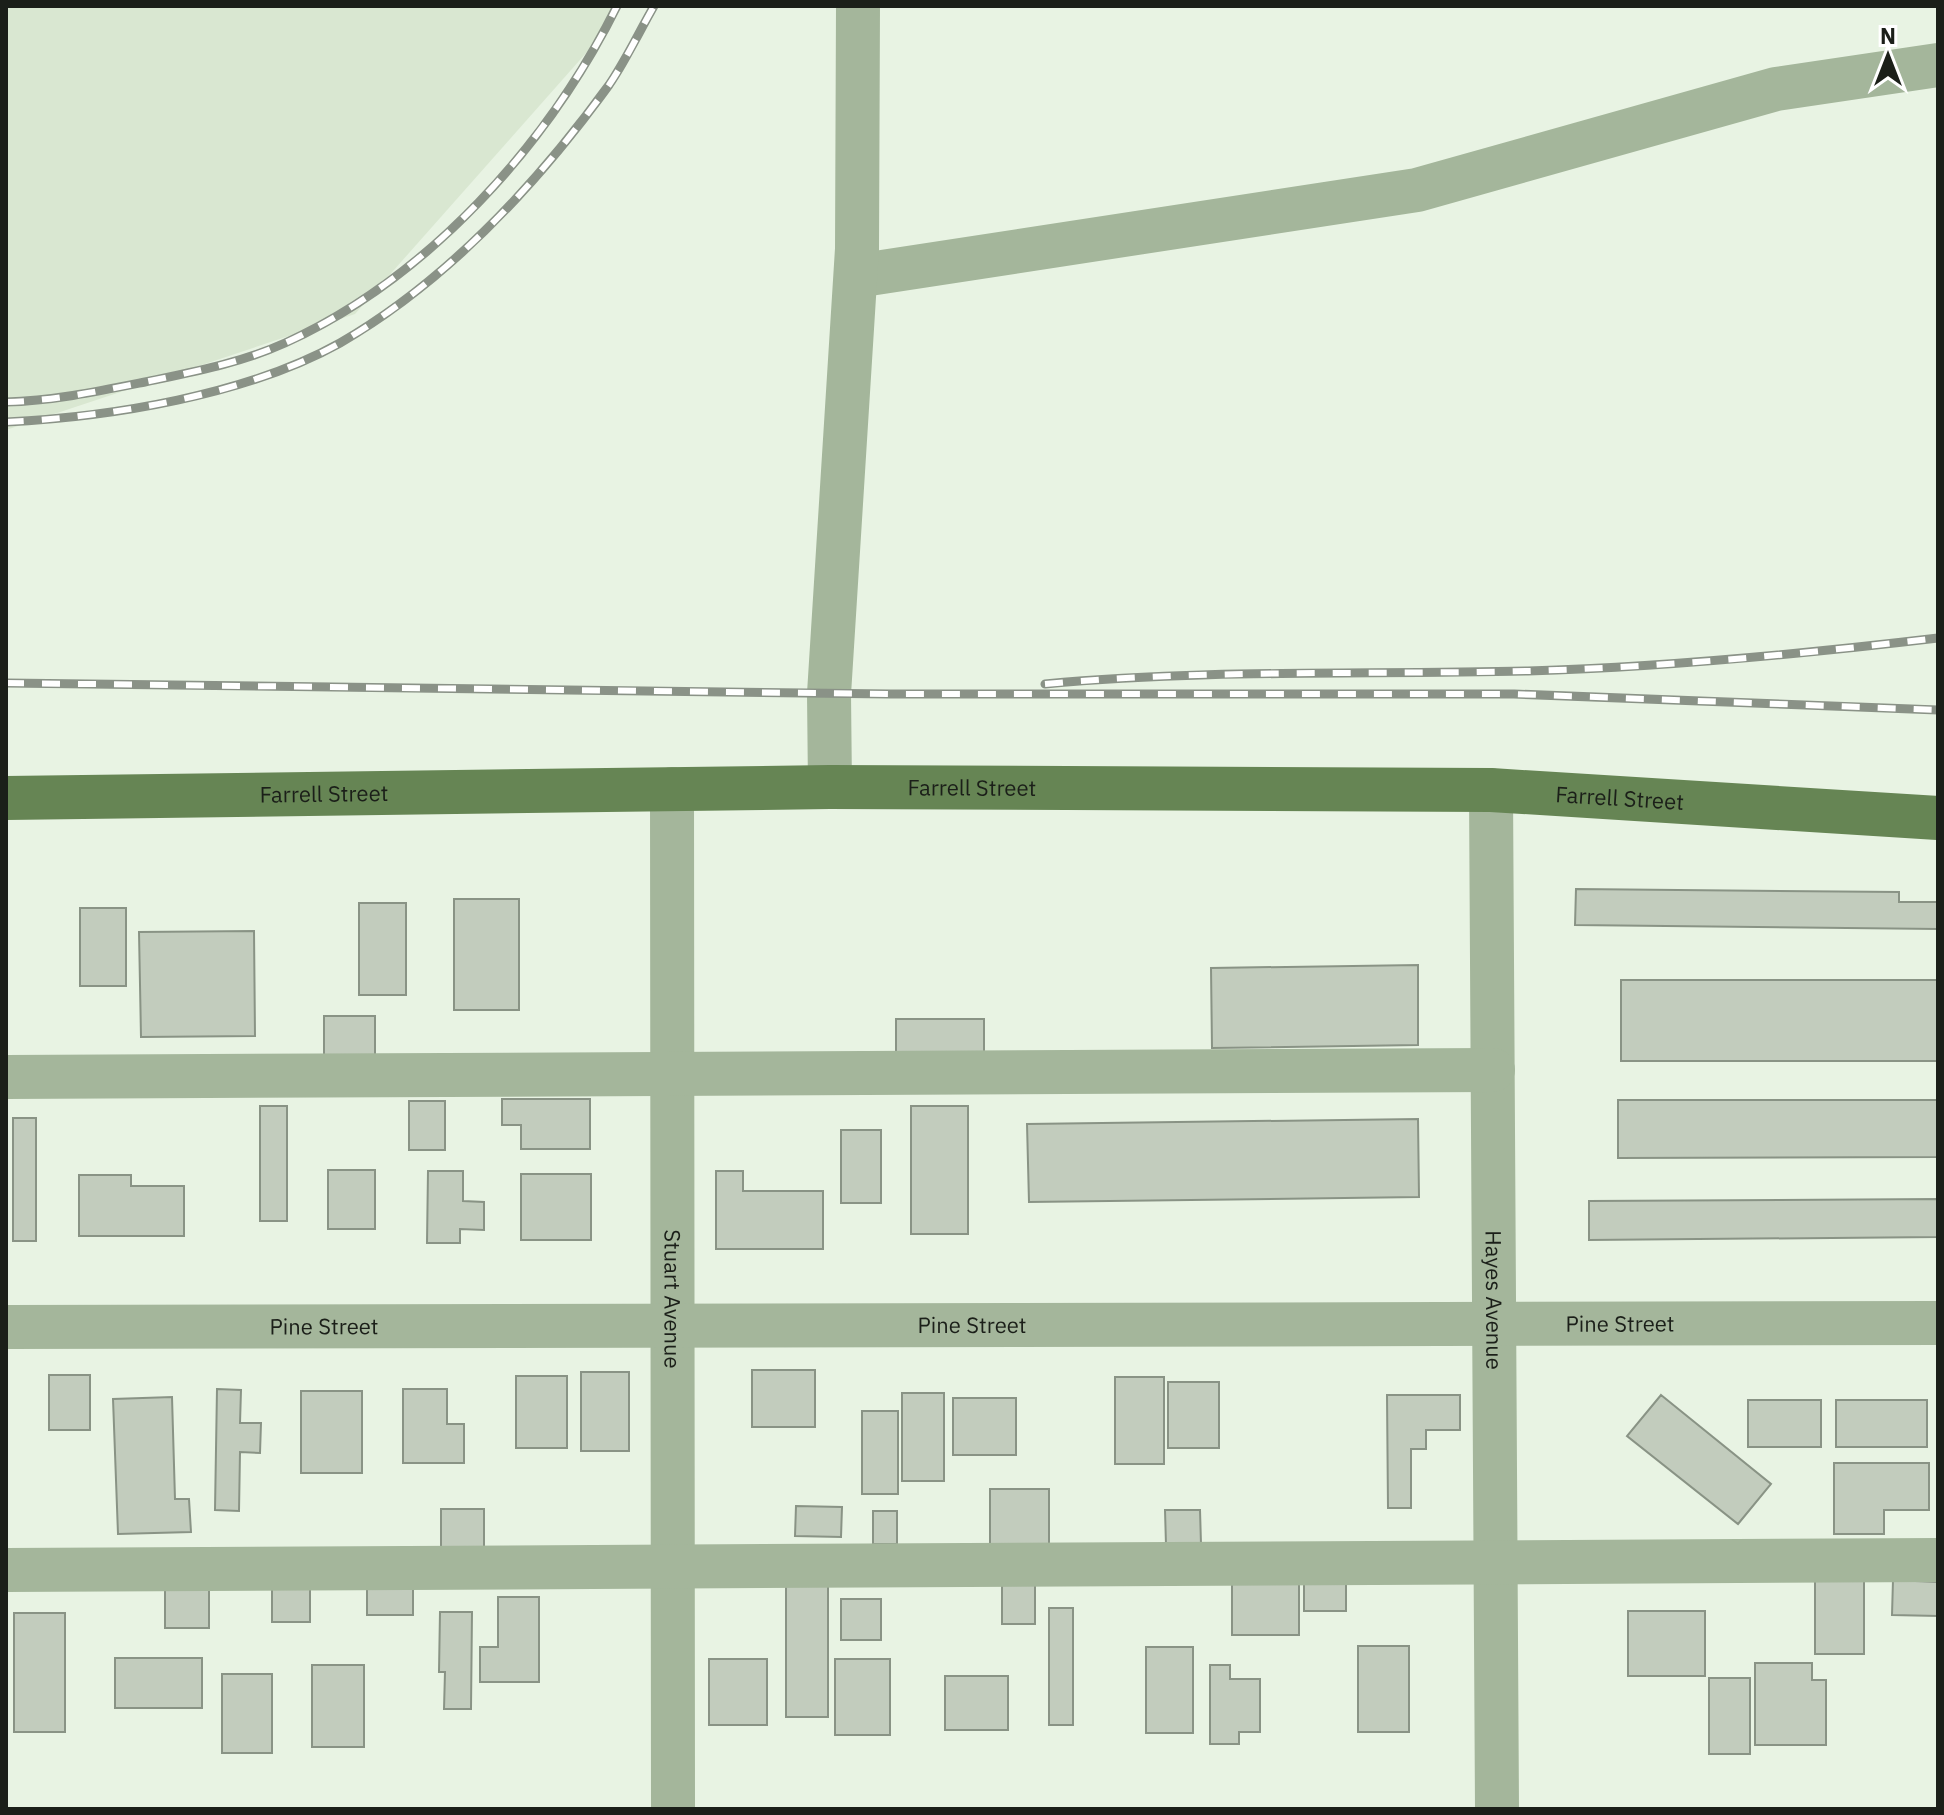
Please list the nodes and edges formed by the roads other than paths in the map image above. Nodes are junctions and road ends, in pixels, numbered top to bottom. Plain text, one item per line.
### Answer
1 (858, 6) edge
2 (1938, 65) edge
3 (856, 276) junction
4 (830, 787) junction
5 (672, 789) junction
6 (1491, 790) junction
7 (6, 798) edge
8 (1938, 818) edge
9 (1493, 1070) junction
10 (672, 1072) junction
11 (6, 1077) edge
12 (672, 1323) junction
13 (1938, 1323) edge
14 (1494, 1325) junction
15 (6, 1327) edge
16 (1938, 1560) edge
17 (1496, 1563) junction
18 (673, 1567) junction
19 (6, 1570) edge
20 (673, 1809) edge
21 (1497, 1809) edge

1 - 3 street
2 - 3 street
3 - 4 street
4 - 5 main road, Farrell Street
4 - 6 main road, Farrell Street
5 - 7 main road, Farrell Street
5 - 10 street, Stuart Avenue
6 - 8 main road, Farrell Street
6 - 9 street, Hayes Avenue
9 - 10 street
9 - 14 street, Hayes Avenue
10 - 11 street
10 - 12 street, Stuart Avenue
12 - 14 street, Pine Street
12 - 15 street, Pine Street
12 - 18 street, Stuart Avenue
13 - 14 street, Pine Street
14 - 17 street, Hayes Avenue
16 - 17 street
17 - 18 street
17 - 21 street, Hayes Avenue
18 - 19 street
18 - 20 street, Stuart Avenue

